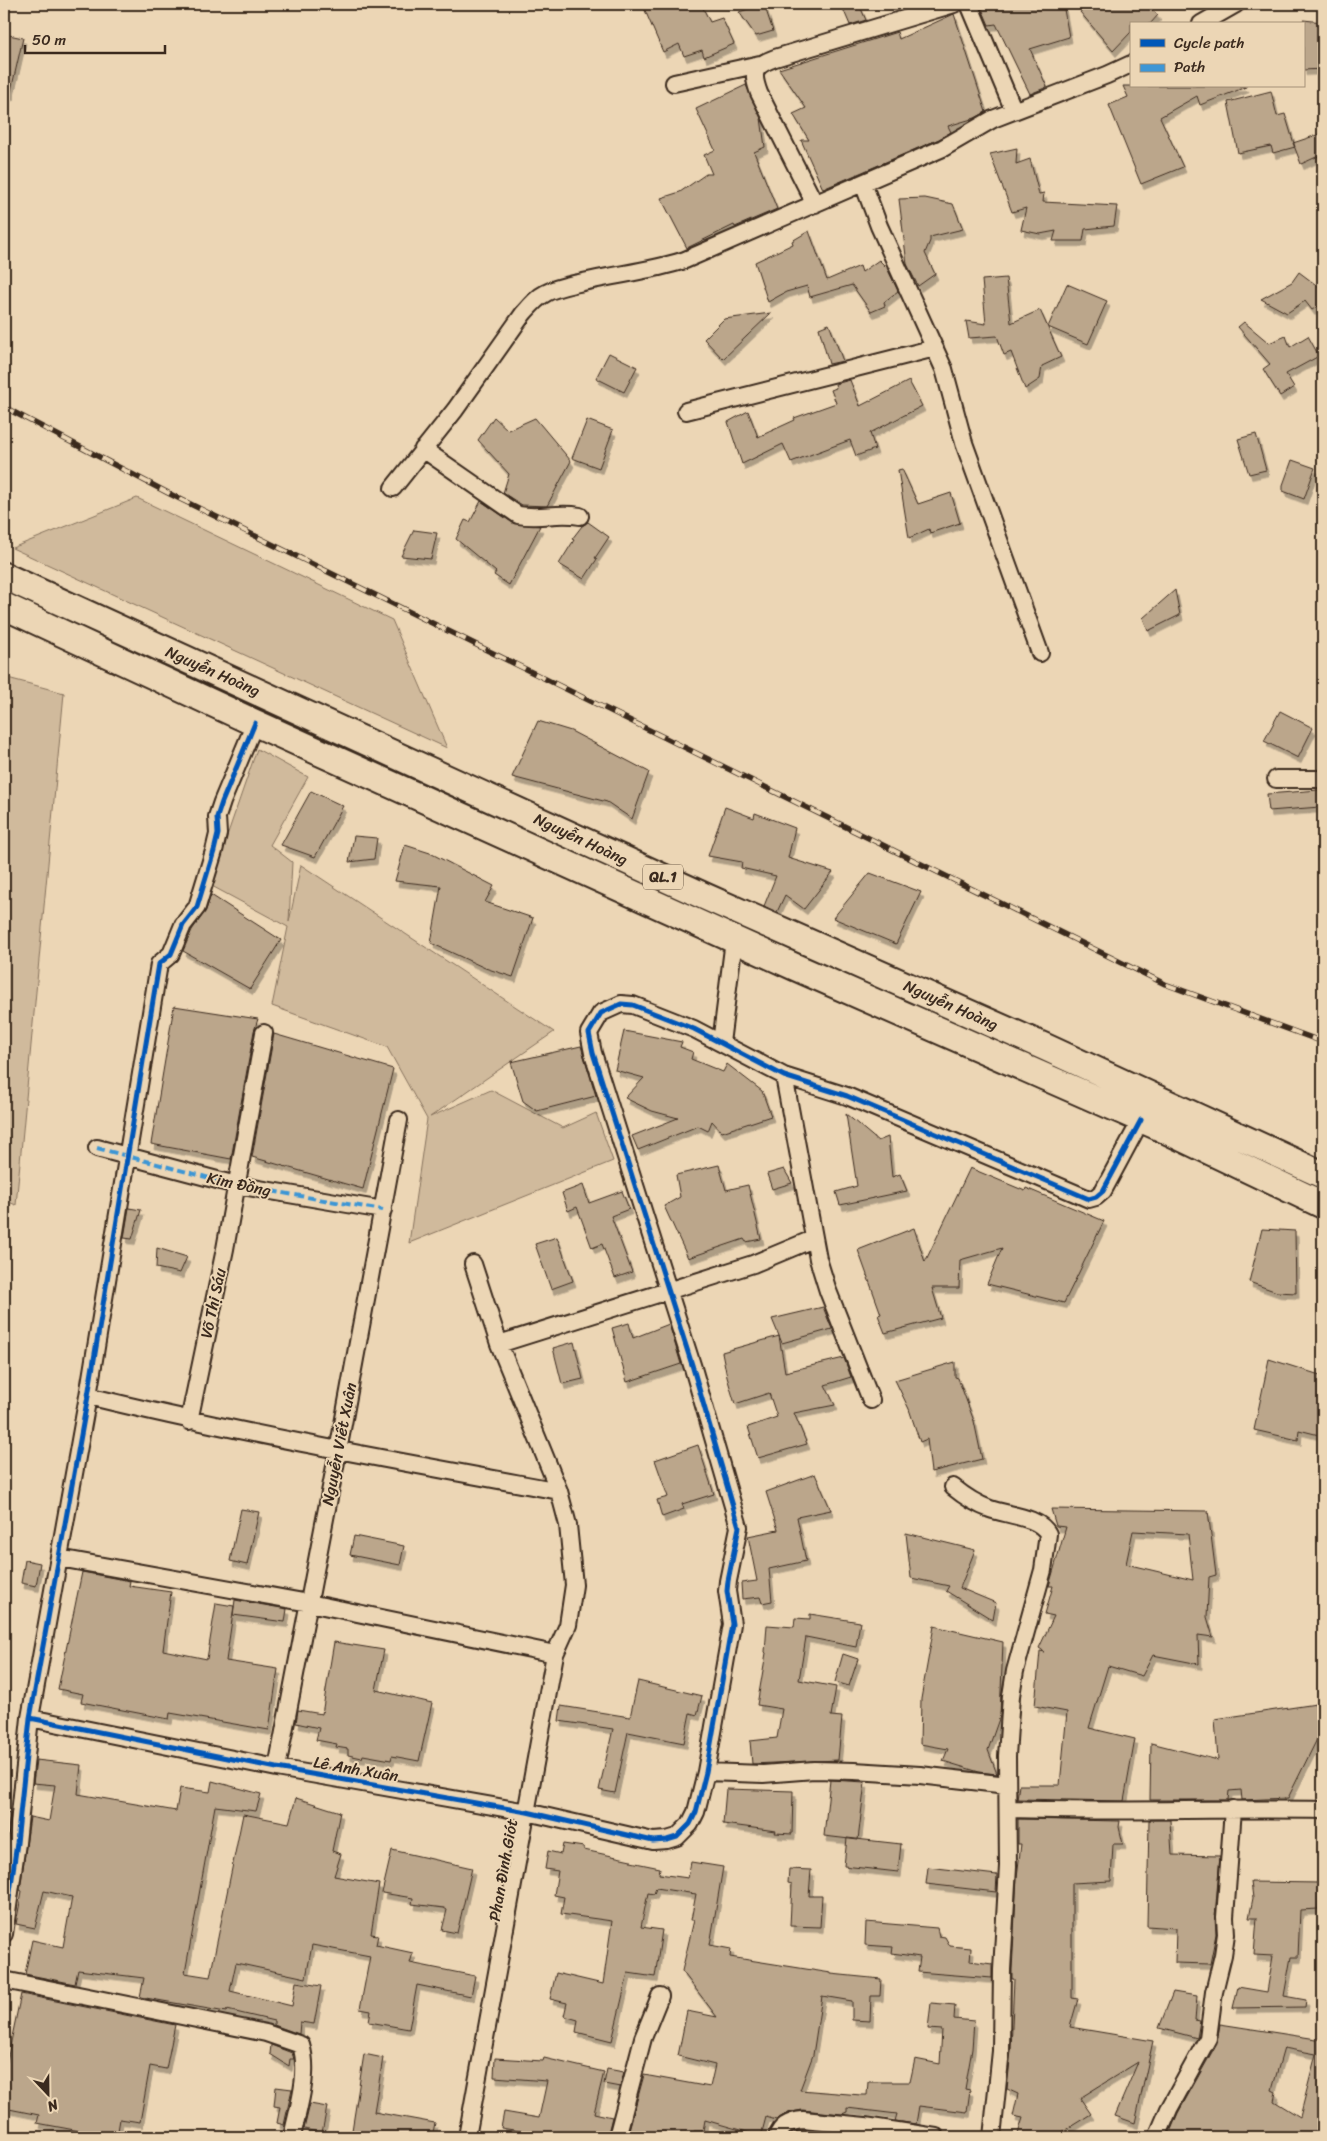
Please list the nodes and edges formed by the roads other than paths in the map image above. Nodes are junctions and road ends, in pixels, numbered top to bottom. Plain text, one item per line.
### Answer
1 (954, 4) edge
2 (969, 4) edge
3 (1236, 4) edge
4 (1204, 22) edge
5 (760, 64) junction
6 (1130, 64) edge
7 (674, 83) dead end
8 (1014, 111) junction
9 (863, 183) junction
10 (815, 204) junction
11 (936, 348) junction
12 (686, 411) dead end
13 (423, 449) junction
14 (393, 488) dead end
15 (580, 516) dead end
16 (4, 576) edge
17 (4, 606) edge
18 (1040, 653) dead end
19 (255, 723) junction
20 (1323, 779) edge
21 (1276, 780) dead end
22 (734, 940) junction
23 (264, 1033) dead end
24 (721, 1043) junction
25 (784, 1076) junction
26 (399, 1120) dead end
27 (1141, 1120) junction
28 (96, 1148) dead end
29 (128, 1157) junction
30 (1323, 1175) edge
31 (236, 1185) junction
32 (1323, 1205) edge
33 (383, 1210) junction
34 (813, 1239) junction
35 (473, 1264) dead end
36 (668, 1291) junction
37 (500, 1344) junction
38 (88, 1396) junction
39 (871, 1400) dead end
40 (189, 1421) junction
41 (338, 1451) junction
42 (953, 1487) dead end
43 (559, 1491) junction
44 (59, 1558) junction
45 (309, 1603) junction
46 (555, 1654) junction
47 (30, 1718) junction
48 (277, 1768) junction
49 (706, 1772) junction
50 (1007, 1785) junction
51 (1233, 1809) junction
52 (1009, 1810) junction
53 (1323, 1810) edge
54 (527, 1812) junction
55 (4, 1934) edge
56 (4, 1980) edge
57 (660, 1996) dead end
58 (292, 2137) edge
59 (467, 2137) edge
60 (617, 2137) edge
61 (777, 2137) edge
62 (936, 2137) edge
63 (992, 2137) edge
64 (1157, 2137) edge

1 - 5 street
2 - 8 street
3 - 4 street
5 - 7 street
5 - 10 street
6 - 8 street
8 - 9 street
9 - 10 street
9 - 11 street
10 - 13 street
11 - 12 street
11 - 18 street
13 - 14 street
13 - 15 street
16 - 30 highway, Nguyễn Hoàng / QL.1
17 - 19 highway, Nguyễn Hoàng / QL.1
19 - 22 highway, Nguyễn Hoàng / QL.1
19 - 29 street
20 - 21 street
22 - 24 street
22 - 27 highway, Nguyễn Hoàng / QL.1
23 - 31 street, Võ Thị Sáu
24 - 25 street
24 - 36 street
25 - 27 street
25 - 34 street
26 - 33 street, Nguyễn Viết Xuân
27 - 32 highway, Nguyễn Hoàng / QL.1
28 - 29 street, Kim Đồng
29 - 31 street, Kim Đồng
29 - 38 street
31 - 33 street, Kim Đồng
31 - 40 street, Võ Thị Sáu
33 - 41 street, Nguyễn Viết Xuân
34 - 36 street
34 - 39 street
35 - 37 street, Phan Đình Giót
36 - 37 street
36 - 49 street
37 - 43 street, Phan Đình Giót
38 - 40 street
38 - 44 street
40 - 41 street
41 - 43 street
41 - 45 street, Nguyễn Viết Xuân
42 - 50 street
43 - 46 street, Phan Đình Giót
44 - 45 street
44 - 47 street
45 - 46 street
45 - 48 street, Nguyễn Viết Xuân
46 - 54 street, Phan Đình Giót
47 - 48 street, Lê Anh Xuân
47 - 55 street
48 - 54 street, Lê Anh Xuân
49 - 50 street
49 - 54 street, Lê Anh Xuân
50 - 52 street
51 - 52 street
51 - 53 street
51 - 64 street
52 - 63 street
54 - 59 street, Phan Đình Giót
56 - 58 street
57 - 60 street
61 - 62 street

